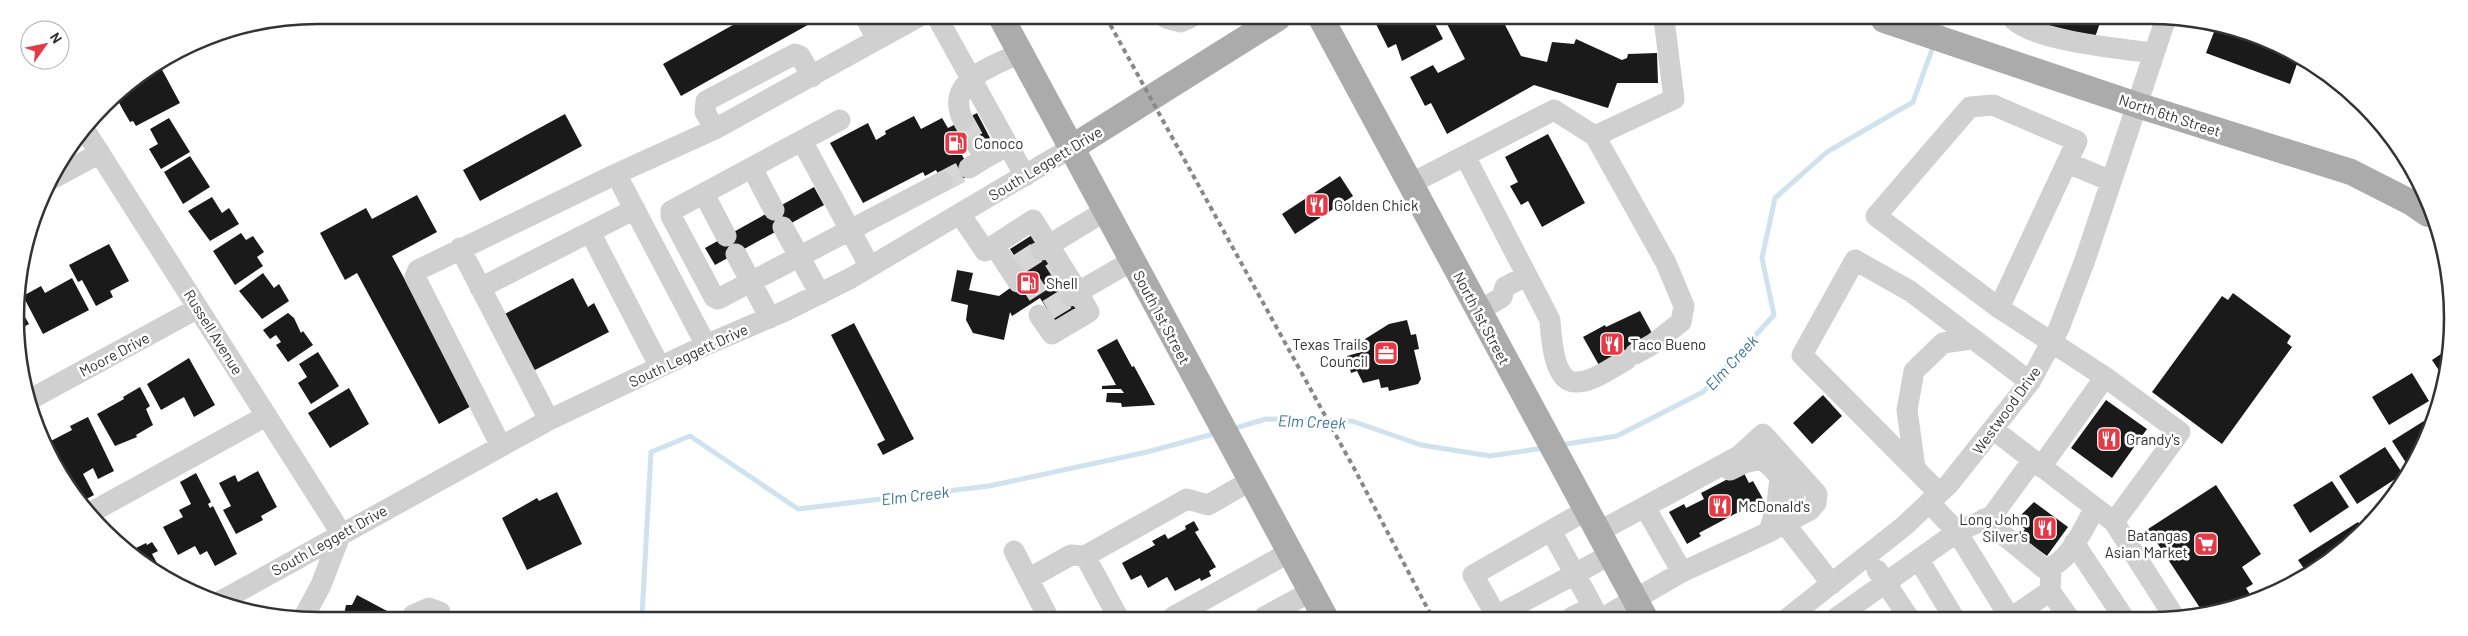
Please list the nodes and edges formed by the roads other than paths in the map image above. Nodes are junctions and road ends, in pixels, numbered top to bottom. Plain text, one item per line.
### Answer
1 (869, 24) edge
2 (905, 24) edge
3 (941, 24) edge
4 (1005, 24) edge
5 (1259, 24) edge
6 (1325, 24) edge
7 (1665, 24) edge
8 (1895, 24) edge
9 (2018, 24) edge
10 (2164, 24) edge
11 (877, 39) junction
12 (1020, 52) junction
13 (2154, 53) junction
14 (812, 77) junction
15 (970, 79) junction
16 (2137, 105) junction
17 (840, 120) dead end
18 (963, 120) tunnel mouth
19 (715, 129) junction
20 (88, 135) edge
21 (1595, 136) junction
22 (802, 140) junction
23 (1007, 146) junction
24 (1071, 148) junction
25 (100, 153) junction
26 (1465, 156) junction
27 (977, 157) tunnel mouth
28 (2068, 163) junction
29 (752, 168) junction
30 (62, 174) edge
31 (616, 174) junction
32 (1024, 176) junction
33 (2111, 181) junction
34 (942, 182) tunnel mouth
35 (1410, 184) junction
36 (704, 194) junction
37 (2420, 203) edge
38 (635, 209) junction
39 (1104, 211) junction
40 (960, 214) junction
41 (851, 230) junction
42 (590, 232) junction
43 (994, 245) junction
44 (460, 248) junction
45 (1045, 248) junction
46 (799, 257) junction
47 (1132, 261) junction
48 (870, 267) junction
49 (1016, 272) dead end
50 (752, 281) junction
51 (1530, 283) junction
52 (480, 288) junction
53 (820, 294) junction
54 (1074, 294) junction
55 (198, 308) junction
56 (1999, 308) junction
57 (1040, 310) dead end
58 (1479, 311) junction
59 (770, 318) junction
60 (1971, 338) junction
61 (2051, 344) junction
62 (706, 345) junction
63 (660, 367) junction
64 (2105, 377) junction
65 (2030, 382) junction
66 (35, 397) edge
67 (266, 416) junction
68 (549, 420) junction
69 (1994, 430) junction
70 (501, 446) junction
71 (2036, 463) junction
72 (1914, 468) junction
73 (1247, 476) junction
74 (1664, 496) junction
75 (1934, 498) junction
76 (1645, 507) junction
77 (2095, 508) junction
78 (95, 510) edge
79 (1984, 519) junction
80 (2114, 522) junction
81 (1777, 528) junction
82 (1551, 531) junction
83 (1598, 532) junction
84 (1957, 532) junction
85 (340, 534) junction
86 (2074, 543) junction
87 (1014, 551) dead end
88 (1290, 552) junction
89 (1868, 555) junction
90 (1085, 556) junction
91 (1919, 560) junction
92 (2052, 568) junction
93 (1682, 572) junction
94 (1575, 574) junction
95 (1028, 579) junction
96 (1885, 582) junction
97 (1832, 584) junction
98 (1312, 591) junction
99 (2050, 591) junction
100 (226, 598) edge
101 (1640, 608) edge
102 (307, 612) edge
103 (420, 612) edge
104 (440, 612) edge
105 (1046, 612) edge
106 (1115, 612) edge
107 (1182, 612) edge
108 (1273, 612) edge
109 (1322, 612) edge
110 (1494, 612) edge
111 (1506, 612) edge
112 (1598, 612) edge
113 (1613, 612) edge
114 (1796, 612) edge
115 (1844, 612) edge
116 (1905, 612) edge
117 (1950, 612) edge
118 (2007, 612) edge
119 (2020, 612) edge
120 (2064, 612) edge
121 (2120, 612) edge
122 (2171, 612) edge

1 - 11 street
2 - 11 street
3 - 15 street
4 - 12 main road, South 1st Street
5 - 24 main road, South Leggett Drive
6 - 35 main road, North 1st Street
7 - 21 street
8 - 16 main road, North 6th Street
9 - 13 street
10 - 13 street, Westwood Drive
11 - 14 street
12 - 15 street
12 - 24 main road, South 1st Street
13 - 16 street, Westwood Drive
14 - 19 street
14 - 19 street
15 - 18 street
15 - 23 street
16 - 33 street, Westwood Drive
16 - 37 main road, North 6th Street
17 - 22 street
19 - 31 street
20 - 25 street, Russell Avenue
21 - 26 street
21 - 51 street
22 - 29 street
22 - 41 street
23 - 27 street
23 - 32 street
24 - 32 street, South Leggett Drive
24 - 39 main road, South 1st Street
25 - 30 street
25 - 55 street, Russell Avenue
26 - 35 street
26 - 51 street
28 - 33 street
28 - 56 street
28 - 56 street
29 - 36 street
29 - 46 street
31 - 38 street
31 - 44 street
32 - 40 street, South Leggett Drive
33 - 61 street, Westwood Drive
34 - 41 street
35 - 58 main road, North 1st Street
36 - 50 street
36 - 50 street
38 - 42 street
38 - 62 street
39 - 45 street
39 - 47 main road, South 1st Street
40 - 43 street
40 - 48 street, South Leggett Drive
41 - 46 street
41 - 48 street
42 - 52 street
42 - 63 street
43 - 45 street
43 - 49 street
44 - 52 street
44 - 70 street
45 - 54 street
46 - 50 street
46 - 53 street
47 - 54 street
47 - 73 main road, South 1st Street
48 - 53 street, South Leggett Drive
50 - 59 street
51 - 58 street
52 - 68 street
53 - 59 street, South Leggett Drive
54 - 57 street
55 - 66 street, Moore Drive
55 - 67 street, Russell Avenue
56 - 61 street
58 - 83 main road, North 1st Street
59 - 62 street, South Leggett Drive
60 - 65 street
60 - 72 street
60 - 72 street
61 - 64 street
61 - 65 street, Westwood Drive
62 - 63 street, South Leggett Drive
63 - 68 street, South Leggett Drive
64 - 71 street
64 - 80 street
65 - 69 street, Westwood Drive
67 - 78 street
67 - 85 street, Russell Avenue
68 - 70 street, South Leggett Drive
69 - 71 street
69 - 75 street, Westwood Drive
70 - 85 street, South Leggett Drive
71 - 77 street
71 - 79 street
72 - 75 street
73 - 88 main road, South 1st Street
73 - 90 street
74 - 76 street
74 - 81 street
74 - 81 street
75 - 84 street
75 - 89 street, Westwood Drive
76 - 83 street
76 - 93 street
77 - 80 street
77 - 86 street
79 - 84 street
79 - 92 street
80 - 122 street
81 - 93 street
81 - 97 street
82 - 83 street
82 - 94 street
82 - 110 street
83 - 94 street
83 - 101 main road, North 1st Street
84 - 91 street
84 - 118 street
85 - 100 street, South Leggett Drive
85 - 102 street
86 - 92 street
86 - 121 street
87 - 95 street
88 - 98 main road, South 1st Street
88 - 107 street
89 - 96 street
89 - 97 street, Westwood Drive
90 - 95 street
90 - 106 street
91 - 96 street
91 - 117 street
92 - 99 street
93 - 101 street
94 - 111 street
94 - 112 street
95 - 105 street
96 - 115 street
96 - 116 street
97 - 114 street, Westwood Drive
98 - 108 street
98 - 109 main road, South 1st Street
99 - 119 street
99 - 120 street
101 - 113 street
103 - 104 street

